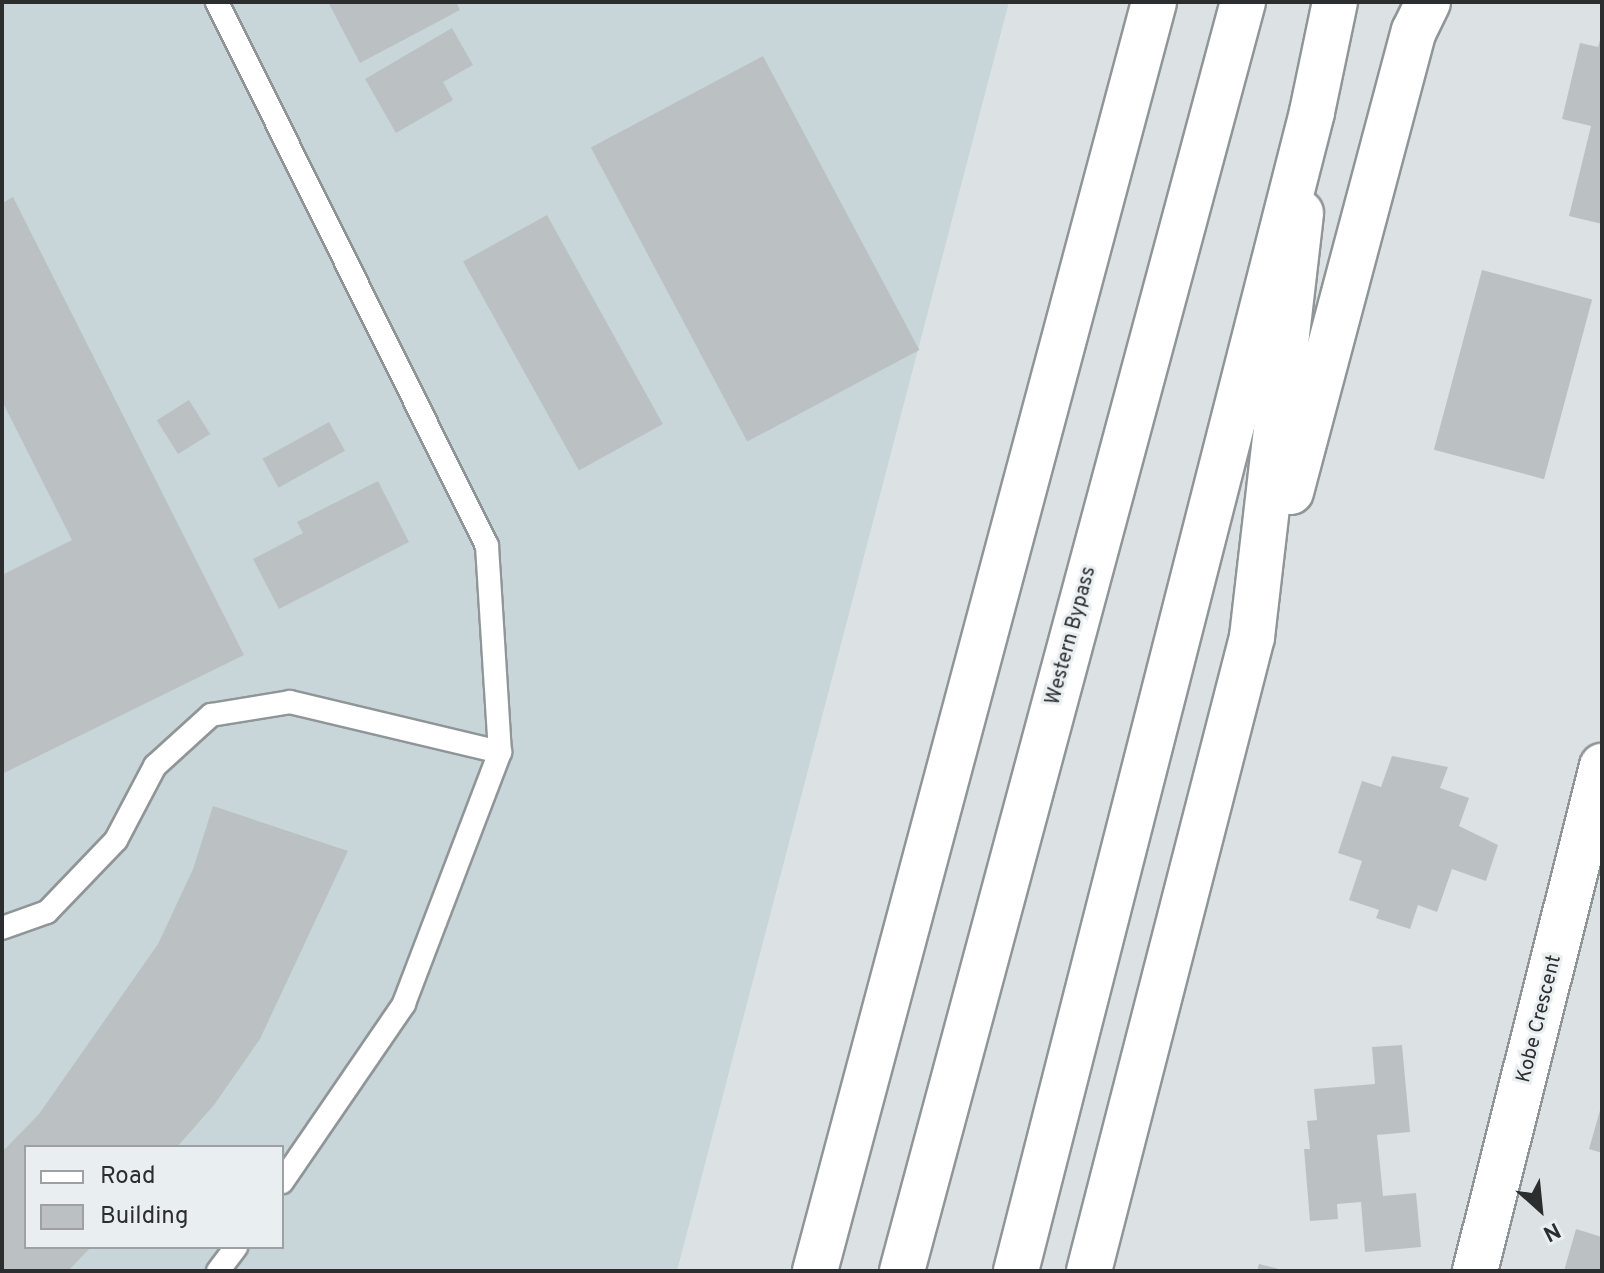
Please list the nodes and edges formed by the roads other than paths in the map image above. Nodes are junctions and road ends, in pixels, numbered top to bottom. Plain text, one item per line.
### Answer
1 (217, 2) edge
2 (1154, 2) edge
3 (1243, 2) edge
4 (1335, 2) edge
5 (1428, 2) edge
6 (1312, 112) junction
7 (1252, 637) junction
8 (500, 752) junction
9 (1602, 766) edge
10 (1587, 903) edge
11 (2, 928) edge
12 (284, 1179) edge
13 (234, 1249) edge
14 (218, 1271) edge
15 (815, 1271) edge
16 (902, 1271) edge
17 (1016, 1271) edge
18 (1089, 1271) edge
19 (1475, 1271) edge

1 - 8 lane
2 - 15 main road
3 - 16 main road, Western Bypass
4 - 6 main road
5 - 7 main road
6 - 7 main road
6 - 17 main road
7 - 18 main road
8 - 11 lane
8 - 12 lane
9 - 10 main road, Kobe Crescent
10 - 19 main road, Kobe Crescent
13 - 14 lane

